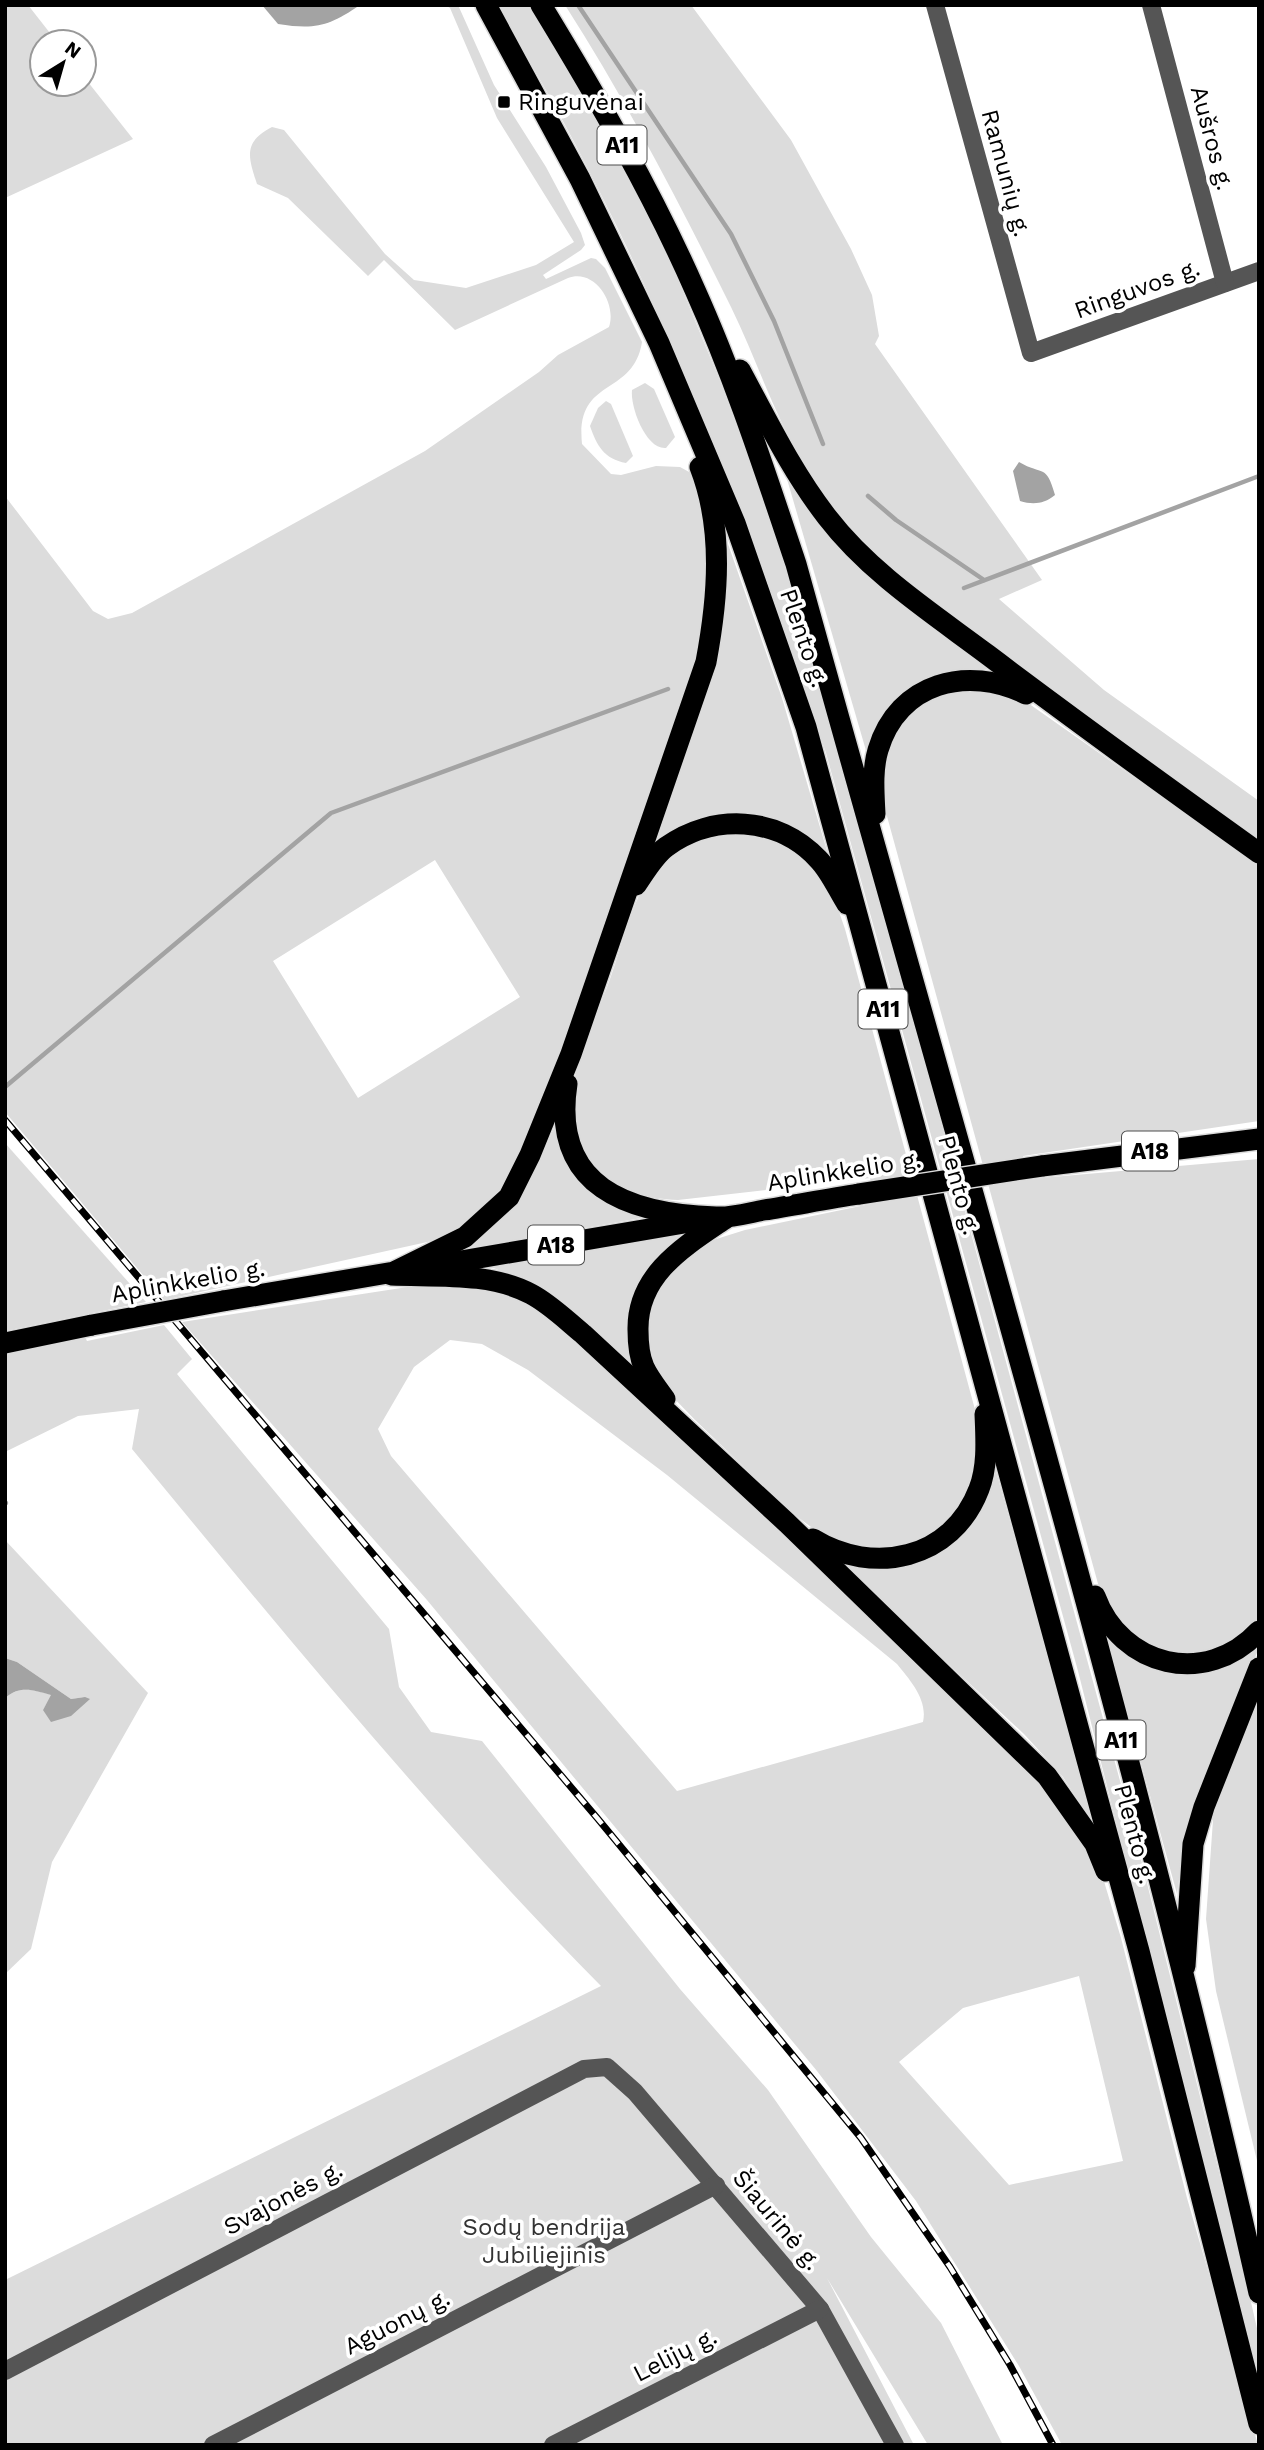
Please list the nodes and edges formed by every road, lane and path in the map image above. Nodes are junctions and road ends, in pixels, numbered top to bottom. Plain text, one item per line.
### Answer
1 (486, 5) edge
2 (541, 5) edge
3 (935, 5) edge
4 (1151, 5) edge
5 (1259, 271) edge
6 (1225, 283) junction
7 (695, 289) junction
8 (659, 343) junction
9 (1031, 353) joint
10 (1111, 748) junction
11 (875, 841) junction
12 (1259, 853) edge
13 (620, 910) junction
14 (860, 923) junction
15 (571, 1054) junction
16 (1259, 1139) edge
17 (723, 1217) junction
18 (388, 1273) junction
19 (5, 1343) edge
20 (985, 1381) junction
21 (686, 1429) junction
22 (1058, 1495) junction
23 (787, 1523) junction
24 (1259, 1631) edge
25 (1259, 1668) edge
26 (1139, 1951) junction
27 (1184, 1985) junction
28 (584, 2069) joint
29 (716, 2185) junction
30 (1259, 2293) edge
31 (820, 2309) junction
32 (5, 2371) edge
33 (1259, 2424) edge
34 (213, 2445) edge
35 (553, 2445) edge
36 (895, 2445) edge

1 - 8 highway, Plento g. / A11
2 - 7 highway, Plento g. / A11
3 - 9 street, Ramunių g.
4 - 6 street, Aušros g.
5 - 6 street, Ringuvos g.
6 - 9 street, Ringuvos g.
7 - 10 highway
7 - 11 highway, Plento g. / A11
8 - 13 highway
8 - 14 highway, Plento g. / A11
10 - 11 highway
10 - 12 highway
11 - 22 highway, Plento g. / A11
13 - 14 highway
13 - 15 highway
14 - 20 highway, Plento g. / A11
15 - 17 highway
15 - 18 highway
16 - 17 highway, Aplinkkelio g. / A18, bridge
17 - 18 highway, Aplinkkelio g. / A18
17 - 21 highway
18 - 19 highway, Aplinkkelio g. / A18, bridge
18 - 21 highway
20 - 23 highway
20 - 26 highway, Plento g. / A11
21 - 23 highway
22 - 24 highway
22 - 27 highway, Plento g. / A11
23 - 26 highway
25 - 27 highway
26 - 33 highway, Plento g. / A11
27 - 30 highway, Plento g. / A11
28 - 29 street, Šiaurinė g.
28 - 32 street, Svajonės g.
29 - 31 street, Šiaurinė g.
29 - 34 street, Aguonų g.
31 - 35 street, Lelijų g.
31 - 36 street, Šiaurinė g.

